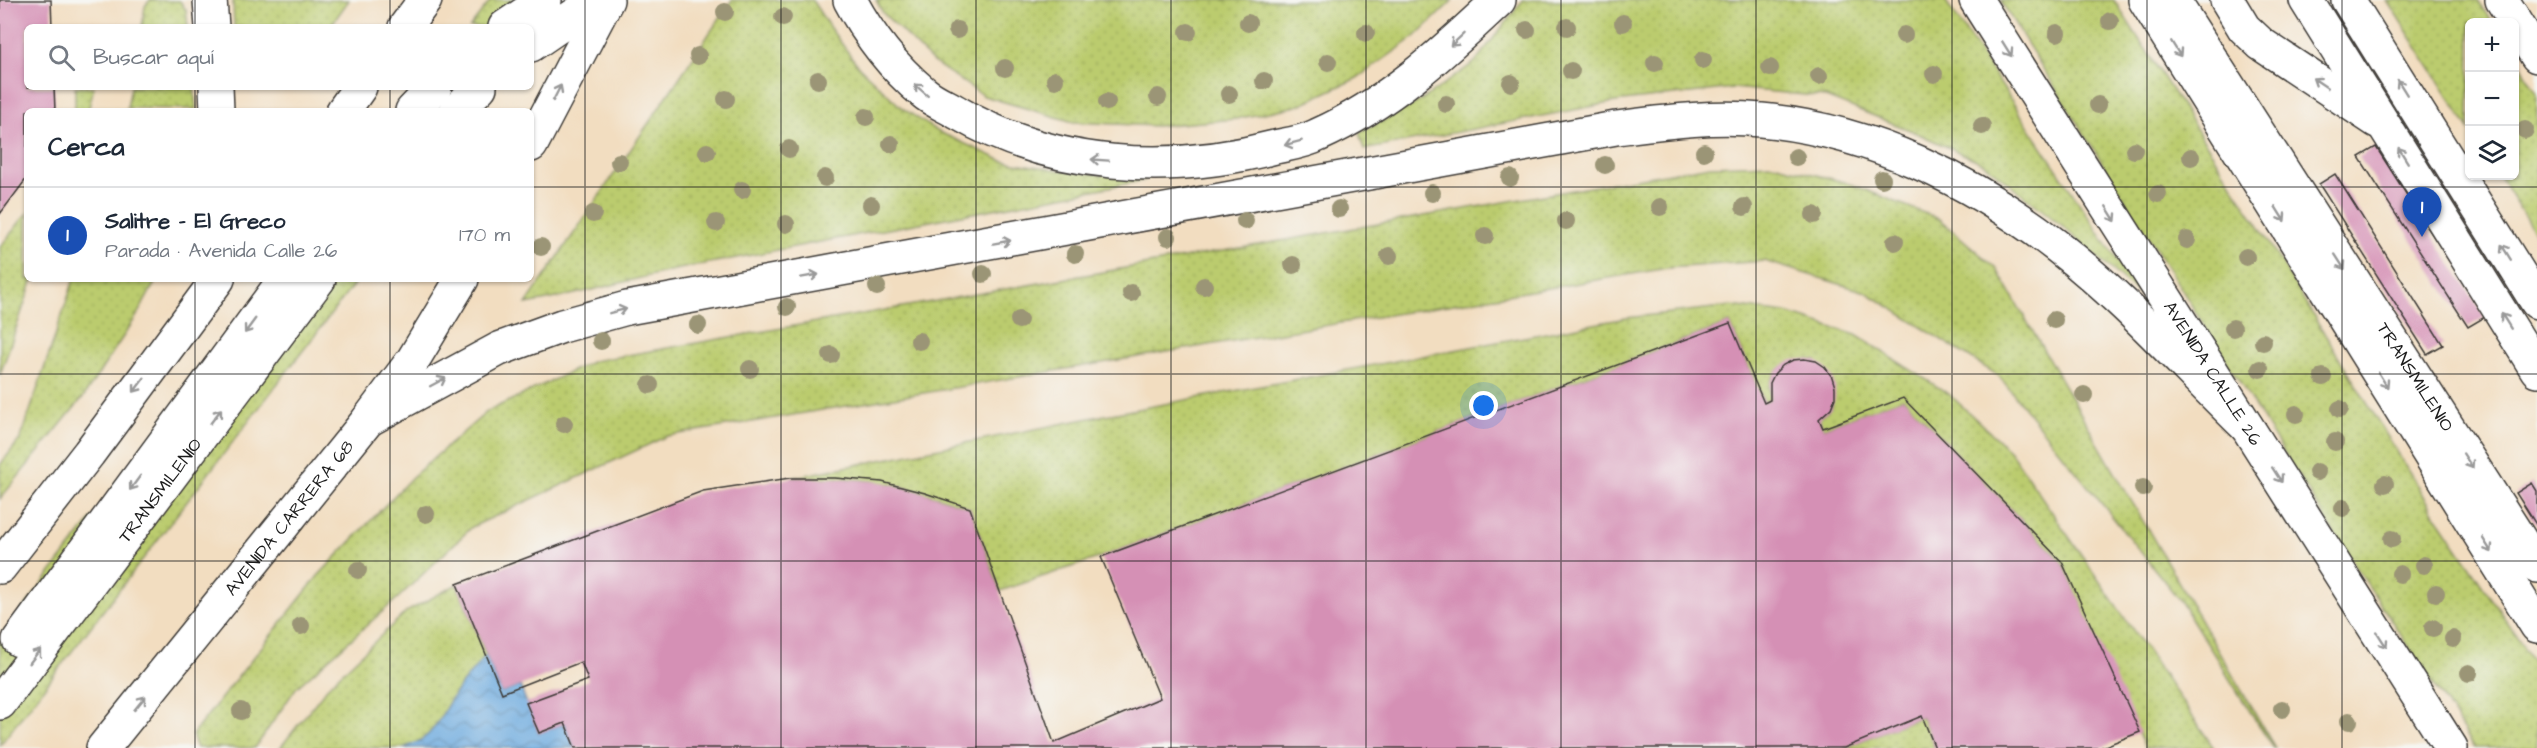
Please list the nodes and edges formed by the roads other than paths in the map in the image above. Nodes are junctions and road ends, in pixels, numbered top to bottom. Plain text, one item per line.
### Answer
1 (210, 0) edge
2 (425, 0) edge
3 (544, 0) edge
4 (597, 0) edge
5 (607, 0) edge
6 (850, 0) edge
7 (1499, 0) edge
8 (1976, 0) edge
9 (2145, 0) edge
10 (2173, 0) edge
11 (2199, 0) edge
12 (2227, 0) edge
13 (2306, 0) edge
14 (2348, 0) edge
15 (2502, 0) edge
16 (212, 24) edge
17 (407, 24) edge
18 (509, 24) edge
19 (534, 43) edge
20 (2537, 56) edge
21 (216, 90) edge
22 (358, 90) edge
23 (432, 90) edge
24 (477, 90) edge
25 (217, 108) edge
26 (345, 108) edge
27 (415, 108) edge
28 (459, 108) edge
29 (2386, 127) junction
30 (534, 139) edge
31 (2292, 188) junction
32 (189, 282) edge
33 (216, 282) edge
34 (283, 282) edge
35 (317, 282) edge
36 (460, 282) edge
37 (2537, 302) edge
38 (174, 338) junction
39 (2537, 370) edge
40 (368, 420) junction
41 (2246, 426) junction
42 (2537, 566) edge
43 (0, 567) edge
44 (2537, 626) edge
45 (0, 666) edge
46 (0, 703) edge
47 (103, 748) edge
48 (2451, 748) edge

1 - 16 main road
2 - 17 main road
3 - 18 main road
4 - 19 main road
30 -> 5 main road
7 -> 6 main road
8 -> 41 main road, AVENIDA CALLE 26
9 -> 44 main road
10 - 31 main road, TRANSMILENIO
11 - 31 main road, TRANSMILENIO
29 -> 12 main road
13 - 29 main road
37 -> 14 main road
15 - 20 main road
21 - 25 main road
22 - 26 main road
23 - 27 main road
24 - 28 main road
39 -> 29 main road
31 -> 42 main road, TRANSMILENIO
32 - 38 main road
33 - 38 main road
34 -> 45 main road, TRANSMILENIO
46 -> 35 main road, TRANSMILENIO
36 - 40 main road, AVENIDA CARRERA 68
38 -> 43 main road
40 -> 41 main road
47 -> 40 main road, AVENIDA CARRERA 68
41 -> 48 main road, AVENIDA CALLE 26

